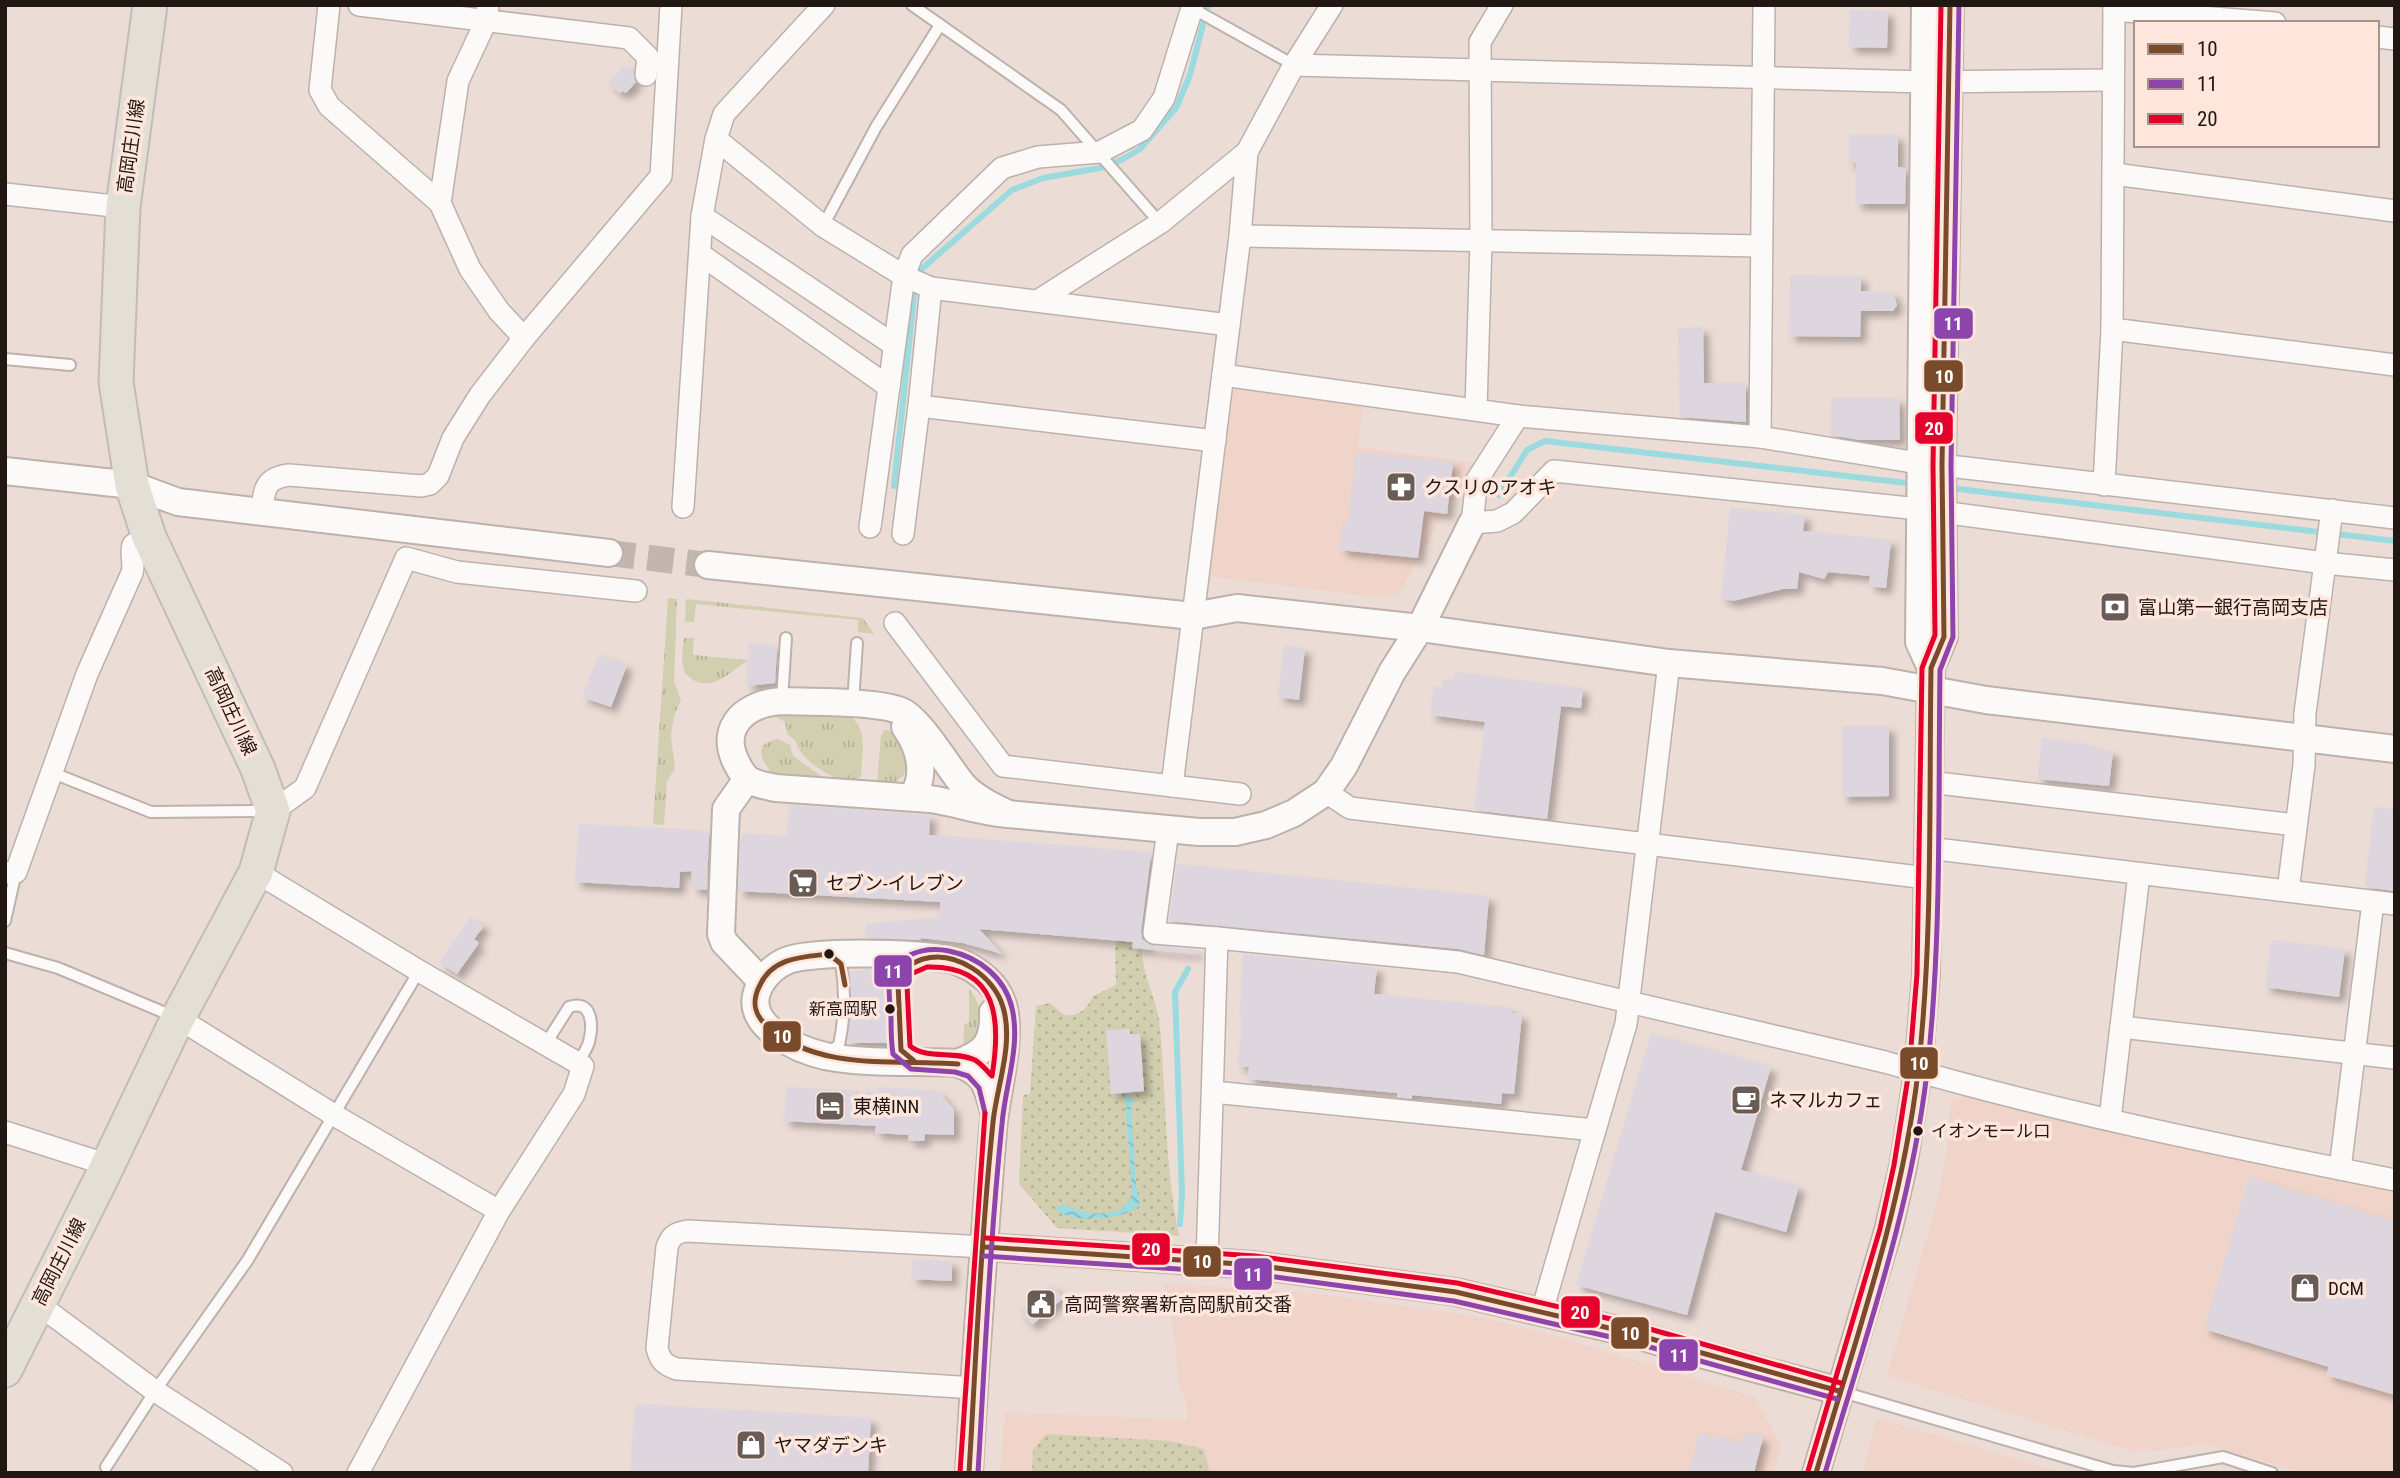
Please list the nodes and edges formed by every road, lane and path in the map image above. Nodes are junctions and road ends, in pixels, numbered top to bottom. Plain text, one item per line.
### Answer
1 (150, 5) edge
2 (329, 5) edge
3 (359, 5) edge
4 (671, 5) edge
5 (824, 5) edge
6 (912, 5) edge
7 (1332, 5) edge
8 (1502, 5) edge
9 (1764, 5) edge
10 (1925, 5) edge
11 (1950, 5) edge
12 (1191, 6) edge
13 (2114, 8) edge
14 (487, 13) edge
15 (2254, 21) edge
16 (940, 25) junction
17 (1294, 65) junction
18 (1480, 71) junction
19 (646, 75) dead end
20 (1765, 78) junction
21 (2112, 80) junction
22 (1937, 82) junction
23 (716, 139) junction
24 (1100, 152) junction
25 (1247, 152) junction
26 (2114, 174) junction
27 (5, 194) edge
28 (440, 203) junction
29 (123, 207) junction
30 (2395, 211) edge
31 (702, 216) junction
32 (1160, 223) junction
33 (823, 226) junction
34 (1240, 236) junction
35 (1481, 242) junction
36 (1760, 246) junction
37 (700, 254) junction
38 (904, 276) junction
39 (930, 287) junction
40 (1039, 300) junction
41 (1229, 325) junction
42 (2112, 329) junction
43 (524, 338) junction
44 (894, 345) junction
45 (5, 359) edge
46 (71, 365) dead end
47 (2395, 365) edge
48 (1223, 375) junction
49 (889, 387) junction
50 (919, 406) junction
51 (1476, 409) junction
52 (1518, 416) junction
53 (1759, 437) junction
54 (1215, 441) junction
55 (5, 471) edge
56 (132, 485) junction
57 (2104, 485) junction
58 (1931, 487) junction
59 (684, 507) dead end
60 (262, 511) junction
61 (2331, 517) junction
62 (2395, 518) edge
63 (1472, 523) junction
64 (870, 527) dead end
65 (903, 534) dead end
66 (149, 537) junction
67 (609, 554) tunnel mouth
68 (2326, 556) junction
69 (708, 565) tunnel mouth
70 (2395, 570) edge
71 (636, 591) dead end
72 (1193, 616) junction
73 (895, 623) dead end
74 (1420, 628) junction
75 (786, 638) dead end
76 (857, 643) dead end
77 (1669, 663) junction
78 (1931, 678) junction
79 (782, 701) junction
80 (852, 705) junction
81 (880, 706) junction
82 (2305, 738) junction
83 (2395, 749) edge
84 (53, 773) junction
85 (747, 779) junction
86 (1928, 782) junction
87 (1172, 786) junction
88 (1326, 792) junction
89 (1240, 794) dead end
90 (912, 797) junction
91 (273, 811) junction
92 (1008, 814) junction
93 (2296, 825) junction
94 (1168, 830) junction
95 (1648, 845) junction
96 (1928, 848) junction
97 (256, 872) junction
98 (11, 873) edge
99 (2139, 874) junction
100 (1927, 878) junction
101 (2288, 891) junction
102 (2372, 902) junction
103 (2395, 904) edge
104 (5, 921) edge
105 (1217, 938) junction
106 (5, 953) edge
107 (828, 954) junction
108 (926, 958) junction
109 (419, 971) junction
110 (986, 979) junction
111 (761, 981) junction
112 (1629, 1003) junction
113 (178, 1018) junction
114 (2121, 1027) junction
115 (545, 1045) junction
116 (2354, 1053) junction
117 (824, 1056) junction
118 (2395, 1058) edge
119 (914, 1061) junction
120 (578, 1063) junction
121 (957, 1063) junction
122 (1918, 1072) junction
123 (1213, 1092) junction
124 (994, 1112) junction
125 (334, 1115) junction
126 (2110, 1119) junction
127 (1595, 1130) junction
128 (5, 1132) edge
129 (108, 1165) junction
130 (2340, 1169) junction
131 (2395, 1180) edge
132 (499, 1210) junction
133 (985, 1247) junction
134 (1207, 1261) junction
135 (38, 1304) junction
136 (1542, 1311) junction
137 (5, 1370) edge
138 (975, 1388) junction
139 (155, 1391) junction
140 (1839, 1391) junction
141 (106, 1467) dead end
142 (282, 1473) edge
143 (358, 1473) edge
144 (969, 1473) edge
145 (1816, 1473) edge
146 (2272, 1473) edge

1 - 29 main road, 高岡庄川線
2 - 28 street
3 - 14 street
4 - 43 street
5 - 23 street
6 - 16 lane
7 - 17 street
8 - 18 street
9 - 20 street
10 - 22 street
11 - 22 street
12 - 17 lane
12 - 24 street
13 - 15 street
13 - 21 street
14 - 19 street
14 - 28 street
16 - 24 lane
16 - 33 lane
17 - 18 street
17 - 25 street
18 - 20 street
18 - 35 street
20 - 22 street
20 - 36 street
21 - 22 street
21 - 26 street
22 - 58 street
23 - 31 street
23 - 33 street
24 - 32 lane
24 - 38 street
25 - 32 street
25 - 34 street
26 - 30 street
26 - 42 street
27 - 29 street
28 - 43 street
29 - 56 main road, 高岡庄川線
31 - 37 street
31 - 44 street
32 - 40 street
33 - 38 street
34 - 35 street
34 - 41 street
35 - 36 street
35 - 51 street
36 - 53 street
37 - 49 street
37 - 59 street
38 - 39 street
38 - 44 street
39 - 40 street
39 - 50 street
40 - 41 street
41 - 48 street
42 - 47 street
42 - 57 street
43 - 60 street
44 - 49 street
45 - 46 lane
48 - 51 street
48 - 54 street
49 - 64 street
50 - 54 street
50 - 65 street
51 - 52 street
52 - 53 street
52 - 63 street
53 - 58 street
54 - 72 street
55 - 56 street
56 - 60 street
56 - 66 main road, 高岡庄川線
57 - 58 street
57 - 61 street
58 - 63 street
58 - 68 street
58 - 78 street
60 - 67 street
61 - 62 street
61 - 68 street
63 - 74 street
66 - 84 street
66 - 91 main road, 高岡庄川線
68 - 70 street
68 - 82 street
69 - 72 street
71 - 91 street
72 - 74 street
72 - 87 street
73 - 87 street
74 - 77 street
74 - 88 street
75 - 79 lane
76 - 80 lane
77 - 78 street
77 - 95 street
78 - 82 street
78 - 86 street
79 - 80 street
79 - 85 street
80 - 81 street
81 - 90 street
81 - 92 street
82 - 83 street
82 - 93 street
84 - 91 lane
84 - 98 street
85 - 90 street
85 - 111 street
86 - 93 street
86 - 96 street
87 - 89 street
88 - 94 street
88 - 95 street
90 - 92 street
91 - 97 main road, 高岡庄川線
92 - 94 street
93 - 101 street
94 - 105 street
95 - 100 street
95 - 112 street
96 - 99 street
96 - 100 street
97 - 109 street
97 - 113 main road, 高岡庄川線
98 - 104 lane
99 - 101 street
99 - 114 street
100 - 122 street
101 - 102 street
102 - 103 street
102 - 116 street
105 - 112 street
105 - 123 street
106 - 113 lane
107 - 108 street
107 - 111 street
107 - 117 lane
108 - 110 street
108 - 119 lane
109 - 115 street
109 - 125 lane
110 - 121 street
110 - 124 street
111 - 117 street
112 - 122 street
112 - 127 street
113 - 125 street
113 - 129 main road, 高岡庄川線
114 - 116 street
114 - 126 street
115 - 120 street
115 - 120 lane
116 - 118 street
116 - 130 street
117 - 119 street
119 - 121 street
120 - 132 street
121 - 124 street
122 - 126 street
122 - 140 street
123 - 127 street
123 - 134 street
124 - 133 street
125 - 132 street
125 - 139 lane
126 - 130 street
127 - 136 street
128 - 129 street
129 - 135 main road, 高岡庄川線
130 - 131 street
132 - 143 street
133 - 134 street
133 - 138 street
133 - 138 street
134 - 136 street
135 - 137 main road, 高岡庄川線
135 - 139 street
136 - 140 street
138 - 144 street
139 - 141 lane
139 - 142 street
140 - 145 street
140 - 146 lane

